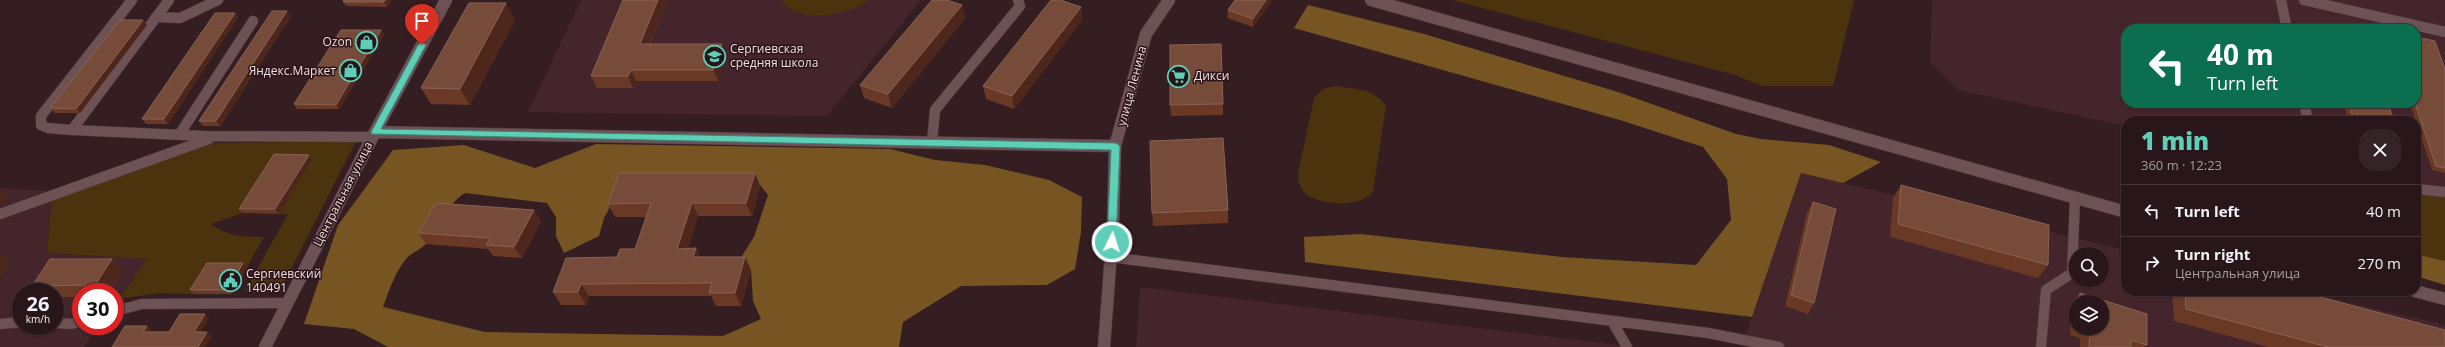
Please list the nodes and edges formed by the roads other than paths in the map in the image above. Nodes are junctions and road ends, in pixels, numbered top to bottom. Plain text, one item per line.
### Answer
1 (132, 0) edge
2 (169, 0) edge
3 (218, 0) edge
4 (446, 0) edge
5 (1018, 0) edge
6 (1169, 0) edge
7 (1371, 0) edge
8 (2281, 0) edge
9 (2304, 0) edge
10 (156, 18) junction
11 (253, 21) dead end
12 (2286, 24) edge
13 (2410, 24) edge
14 (2421, 27) edge
15 (2445, 32) edge
16 (72, 130) junction
17 (179, 135) junction
18 (374, 135) junction
19 (215, 136) junction
20 (932, 143) junction
21 (1116, 146) junction
22 (2421, 190) edge
23 (2445, 192) edge
24 (2075, 198) junction
25 (2121, 211) edge
26 (0, 214) edge
27 (1110, 257) junction
28 (2421, 293) edge
29 (2445, 299) edge
30 (288, 303) junction
31 (124, 309) edge
32 (1612, 321) junction
33 (12, 323) edge
34 (0, 324) edge
35 (265, 347) edge
36 (1104, 347) edge
37 (1627, 347) edge
38 (1779, 347) edge
39 (2042, 347) edge

1 - 16 lane
2 - 10 lane
3 - 10 lane
4 - 18 street, Центральная улица
5 - 20 lane
6 - 21 street, улица Ленина
7 - 24 street
8 - 12 lane
9 - 13 lane
10 - 16 lane
11 - 17 lane
14 - 15 lane
16 - 17 lane
17 - 19 lane
18 - 19 lane
18 - 20 street
18 - 30 street, Центральная улица
19 - 26 lane
20 - 21 street
21 - 27 street, улица Ленина
22 - 23 lane
24 - 25 street
24 - 39 lane
27 - 32 lane
27 - 36 street, улица Ленина
28 - 29 street
30 - 31 lane
30 - 35 street, Центральная улица
32 - 37 lane
32 - 38 lane
33 - 34 lane

